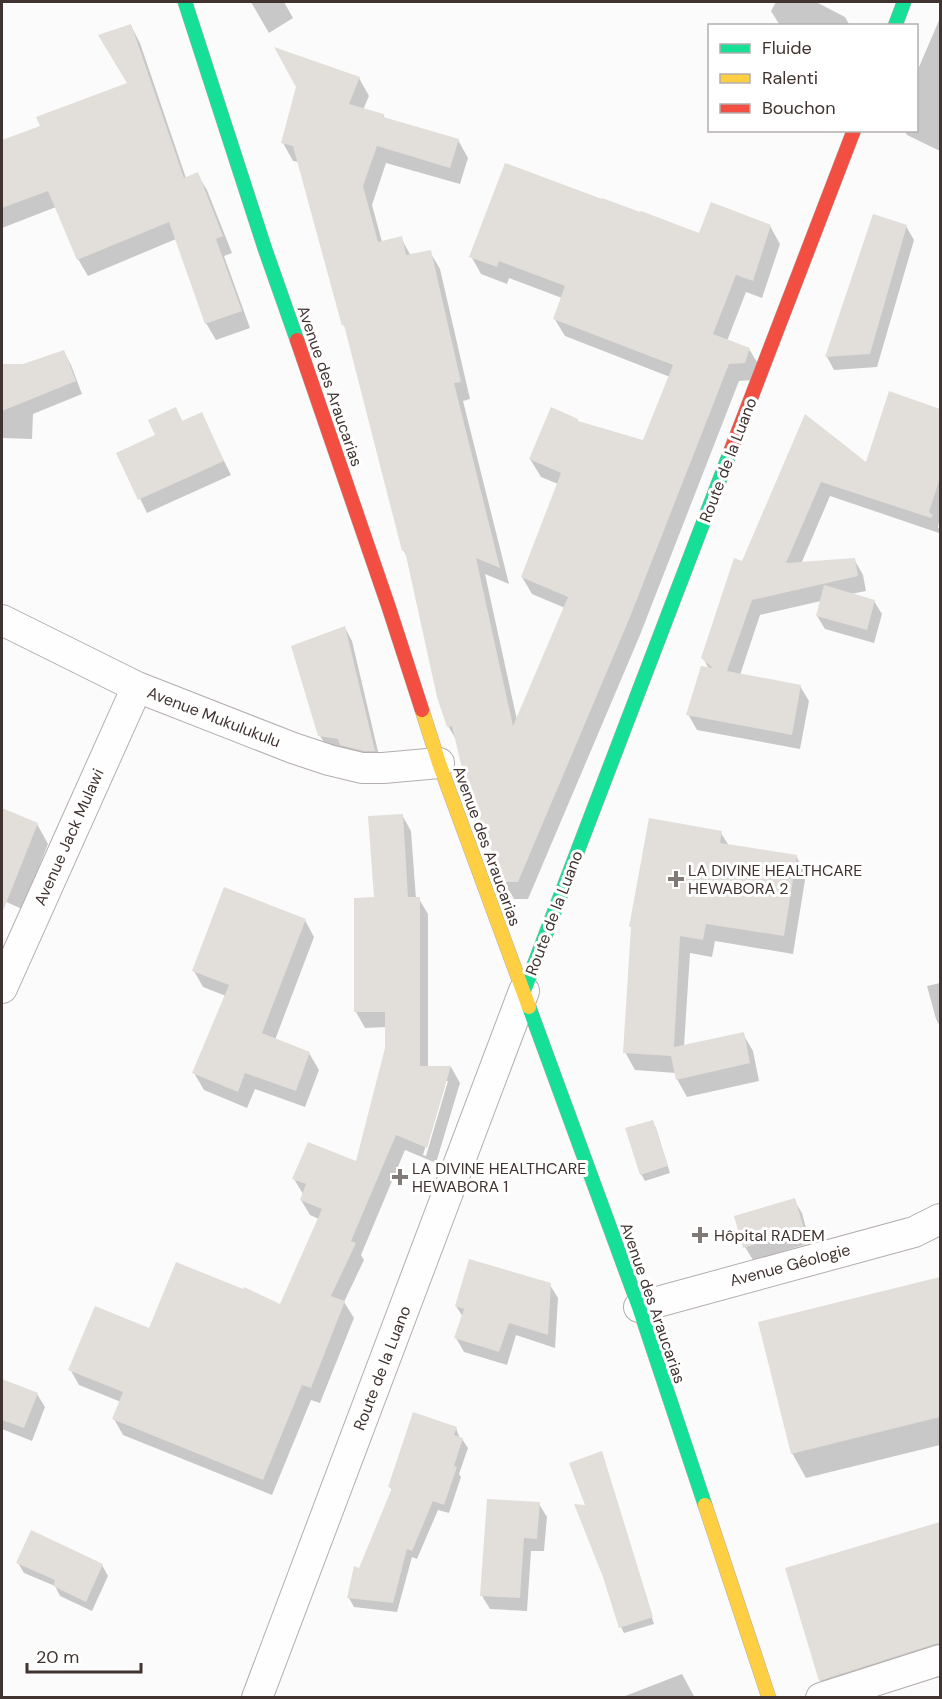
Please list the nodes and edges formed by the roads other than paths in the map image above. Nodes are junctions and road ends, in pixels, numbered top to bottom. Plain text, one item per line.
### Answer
1 (185, 2) edge
2 (904, 2) edge
3 (896, 24) edge
4 (853, 132) edge
5 (2, 620) edge
6 (137, 687) junction
7 (439, 763) junction
8 (2, 988) edge
9 (524, 991) junction
10 (940, 1219) edge
11 (639, 1306) junction
12 (940, 1660) edge
13 (257, 1698) edge
14 (770, 1698) edge
15 (821, 1698) edge

1 - 7 street, Avenue des Araucarias
2 - 3 street
4 - 9 street, Route de la Luano
5 - 6 street, Avenue Mukulukulu
6 - 7 street, Avenue Mukulukulu
6 - 8 street, Avenue Jack Mulawi
7 - 9 street, Avenue des Araucarias
9 - 11 street, Avenue des Araucarias
9 - 13 street, Route de la Luano
10 - 11 street, Avenue Géologie
11 - 14 street, Avenue des Araucarias
12 - 15 street

